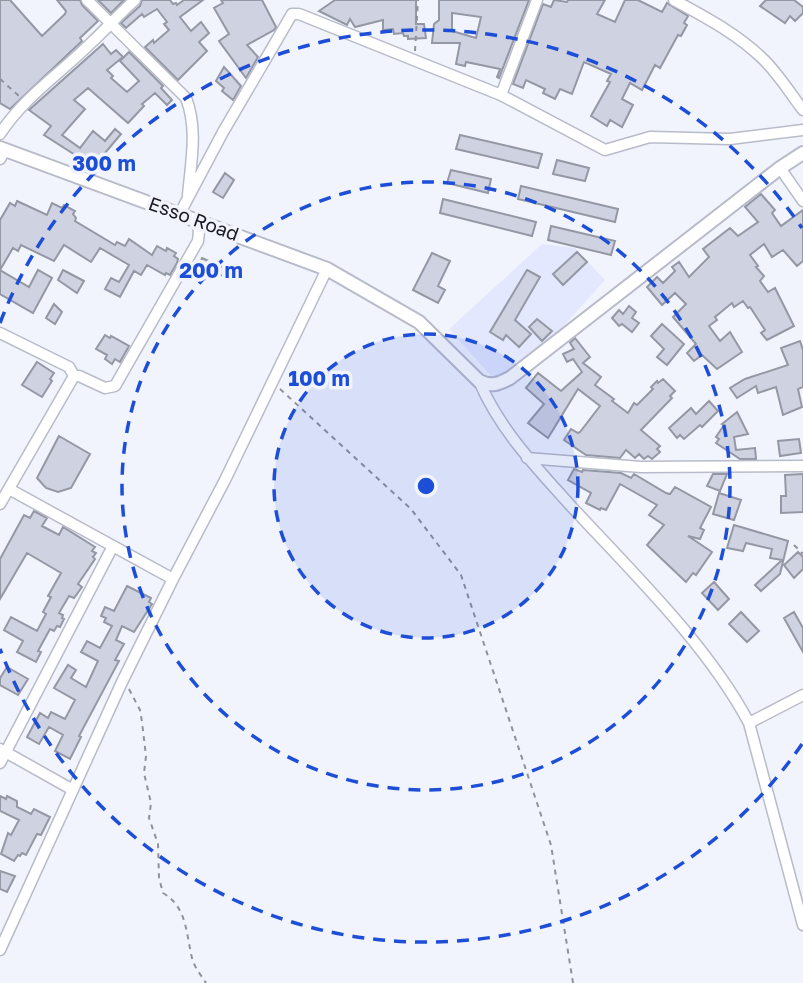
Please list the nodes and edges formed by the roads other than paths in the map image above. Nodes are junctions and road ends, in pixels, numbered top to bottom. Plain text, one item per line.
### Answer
1 (87, 0) edge
2 (135, 0) edge
3 (537, 0) edge
4 (674, 0) edge
5 (111, 22) junction
6 (501, 95) junction
7 (803, 110) edge
8 (803, 130) edge
9 (0, 134) edge
10 (2, 152) edge
11 (803, 153) edge
12 (780, 168) junction
13 (187, 199) junction
14 (803, 201) edge
15 (180, 213) junction
16 (196, 219) junction
17 (327, 269) junction
18 (0, 333) edge
19 (74, 376) junction
20 (479, 381) junction
21 (527, 458) junction
22 (803, 466) edge
23 (9, 489) junction
24 (0, 504) edge
25 (113, 546) junction
26 (173, 579) junction
27 (803, 695) edge
28 (750, 723) junction
29 (3, 751) edge
30 (0, 763) edge
31 (73, 790) junction
32 (803, 925) edge
33 (1, 944) edge

1 - 5 street
2 - 5 street
3 - 6 street
4 - 7 street
5 - 9 street
5 - 13 street
6 - 8 street
6 - 13 street
10 - 15 street, Esso Road
11 - 12 street
12 - 14 street
12 - 20 street
13 - 15 street
15 - 16 street, Esso Road
16 - 17 street, Esso Road
16 - 19 street
17 - 20 street, Esso Road
17 - 26 street
18 - 19 street
19 - 23 street
20 - 21 street
21 - 22 street
21 - 28 street
23 - 24 street
23 - 25 street
25 - 26 street
25 - 29 street
26 - 31 street
27 - 28 street
28 - 32 street
29 - 30 street
29 - 31 street
31 - 33 street

